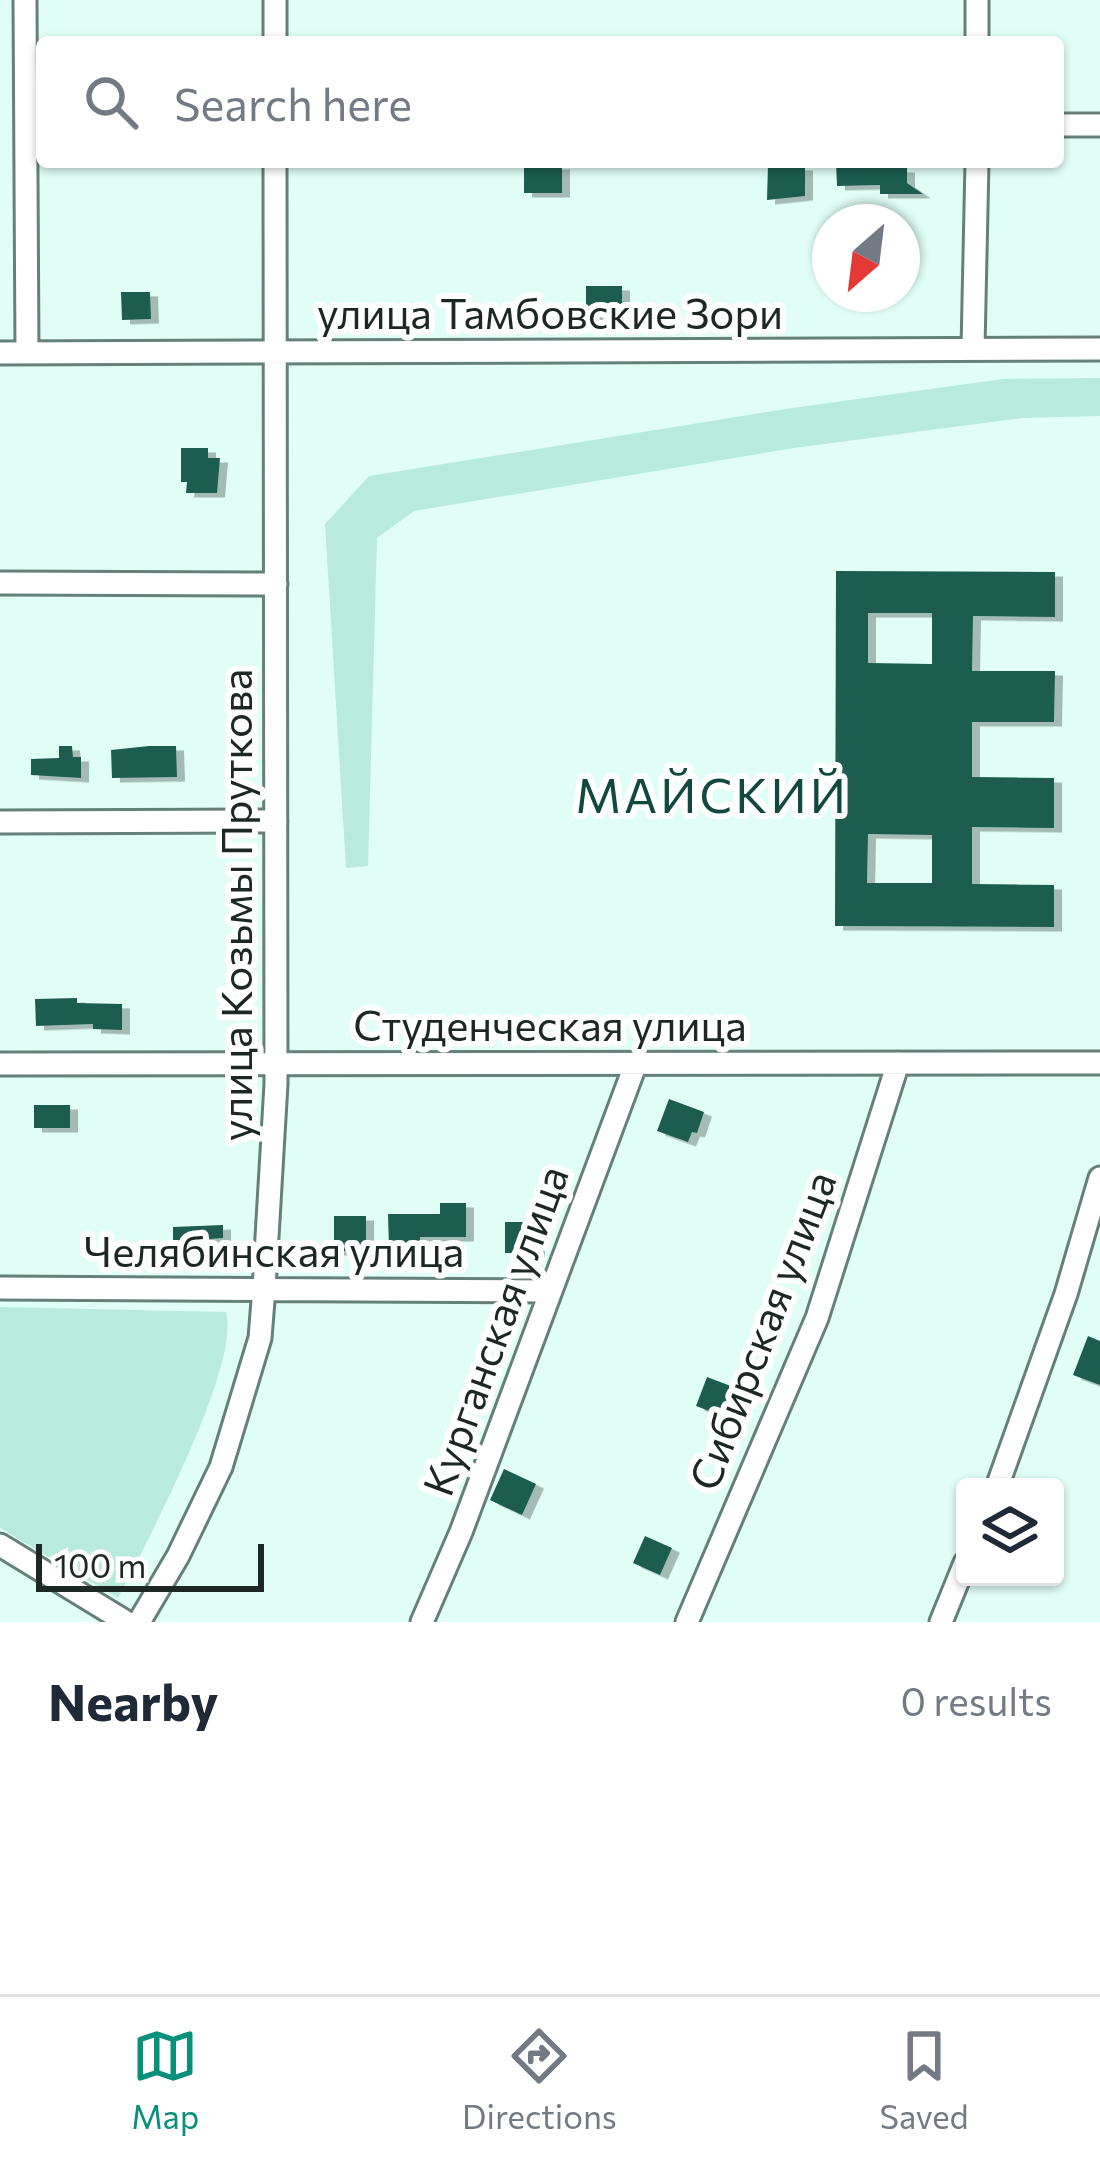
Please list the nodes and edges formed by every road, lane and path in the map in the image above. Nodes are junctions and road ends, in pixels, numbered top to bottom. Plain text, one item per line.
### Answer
1 (25, 0) edge
2 (275, 0) edge
3 (976, 0) edge
4 (275, 36) edge
5 (977, 36) edge
6 (1064, 125) edge
7 (1100, 125) edge
8 (275, 168) edge
9 (977, 168) edge
10 (973, 348) junction
11 (1100, 349) edge
12 (275, 352) junction
13 (0, 353) edge
14 (27, 353) junction
15 (0, 583) edge
16 (276, 584) junction
17 (276, 821) junction
18 (0, 822) edge
19 (276, 1063) junction
20 (898, 1063) junction
21 (1100, 1063) edge
22 (0, 1064) edge
23 (636, 1064) junction
24 (1100, 1178) edge
25 (0, 1288) edge
26 (264, 1288) junction
27 (548, 1292) junction
28 (1000, 1478) edge
29 (0, 1545) edge
30 (956, 1586) edge
31 (126, 1622) edge
32 (139, 1622) edge
33 (422, 1622) edge
34 (687, 1622) edge
35 (941, 1622) edge

1 - 14 street
2 - 4 street
3 - 5 street
6 - 7 street
8 - 12 street, улица Козьмы Пруткова
9 - 10 street
10 - 11 street, улица Тамбовские Зори
10 - 12 street, улица Тамбовские Зори
12 - 14 street, улица Тамбовские Зори
12 - 16 street, улица Козьмы Пруткова
13 - 14 street, улица Тамбовские Зори
15 - 16 street
16 - 17 street, улица Козьмы Пруткова
17 - 18 street
17 - 19 street, улица Козьмы Пруткова
19 - 22 street, Студенческая улица
19 - 23 street, Студенческая улица
19 - 26 street, улица Козьмы Пруткова
20 - 21 street, Студенческая улица
20 - 23 street, Студенческая улица
20 - 34 street, Сибирская улица
23 - 27 street, Курганская улица
24 - 28 street
25 - 26 street, Челябинская улица
26 - 27 street, Челябинская улица
26 - 32 street, улица Козьмы Пруткова
27 - 33 street, Курганская улица
29 - 31 street
30 - 35 street

